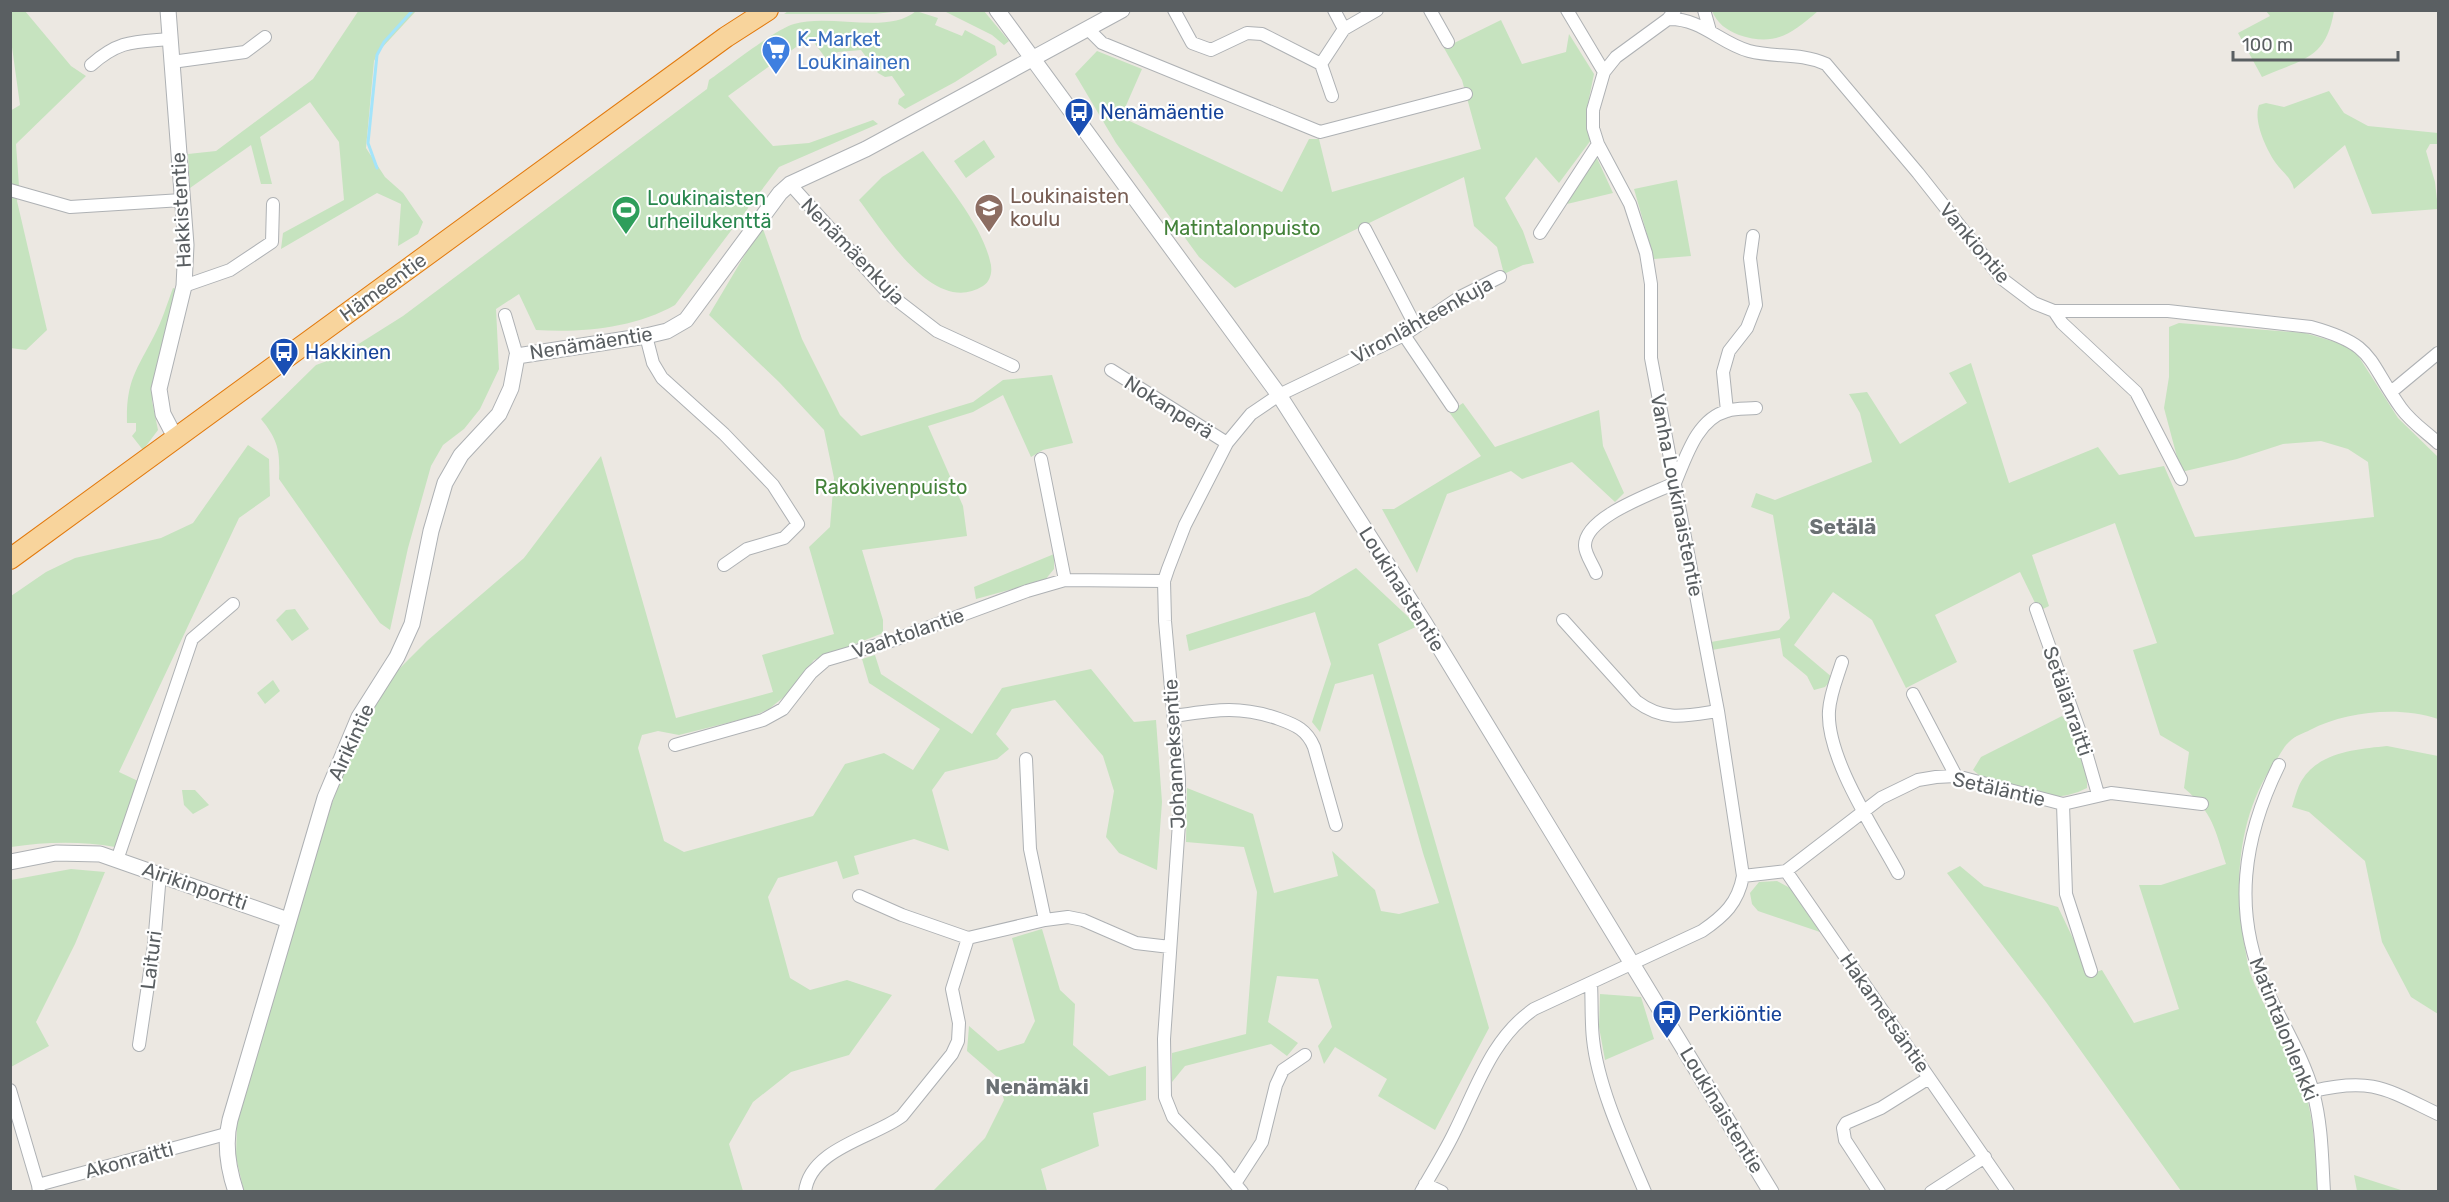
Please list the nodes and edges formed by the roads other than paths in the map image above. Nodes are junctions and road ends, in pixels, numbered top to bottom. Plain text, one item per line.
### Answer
1 (168, 10) edge
2 (753, 10) edge
3 (768, 10) edge
4 (997, 10) edge
5 (1122, 10) edge
6 (1174, 10) edge
7 (1334, 10) edge
8 (1377, 10) edge
9 (1430, 10) edge
10 (1567, 10) edge
11 (1704, 10) edge
12 (1672, 15) edge
13 (1088, 29) junction
14 (1344, 29) junction
15 (1710, 31) junction
16 (266, 37) dead end
17 (726, 37) junction
18 (169, 39) junction
19 (1448, 42) dead end
20 (1034, 59) junction
21 (172, 62) junction
22 (91, 64) dead end
23 (1321, 64) junction
24 (1604, 72) junction
25 (1466, 94) dead end
26 (1332, 96) dead end
27 (1598, 144) junction
28 (790, 184) junction
29 (10, 190) edge
30 (182, 200) junction
31 (273, 204) dead end
32 (1365, 229) dead end
33 (1540, 233) dead end
34 (1753, 236) dead end
35 (1500, 277) dead end
36 (184, 286) junction
37 (2054, 311) junction
38 (505, 315) dead end
39 (1416, 327) junction
40 (1404, 335) junction
41 (646, 336) junction
42 (2439, 353) edge
43 (517, 356) junction
44 (1013, 366) dead end
45 (1111, 370) dead end
46 (2391, 392) junction
47 (1279, 395) junction
48 (1452, 406) dead end
49 (1756, 408) dead end
50 (1727, 411) junction
51 (176, 439) junction
52 (2438, 442) edge
53 (1227, 443) junction
54 (1041, 459) dead end
55 (2181, 479) dead end
56 (1675, 483) junction
57 (10, 559) edge
58 (724, 565) dead end
59 (1596, 573) dead end
60 (1065, 580) junction
61 (1164, 581) junction
62 (233, 604) dead end
63 (2036, 609) dead end
64 (1563, 620) dead end
65 (1842, 662) dead end
66 (1913, 694) dead end
67 (1718, 711) junction
68 (1173, 716) junction
69 (675, 745) dead end
70 (1026, 759) dead end
71 (2279, 765) dead end
72 (1956, 776) junction
73 (2098, 794) junction
74 (2062, 804) junction
75 (2202, 804) dead end
76 (1863, 809) junction
77 (1336, 825) dead end
78 (117, 860) junction
79 (10, 862) edge
80 (1786, 871) junction
81 (1898, 873) dead end
82 (160, 874) junction
83 (1743, 876) junction
84 (859, 896) dead end
85 (288, 920) junction
86 (1045, 920) junction
87 (968, 938) junction
88 (1170, 947) junction
89 (1633, 964) junction
90 (2091, 971) dead end
91 (1591, 984) junction
92 (139, 1045) dead end
93 (1305, 1055) dead end
94 (1929, 1078) junction
95 (10, 1090) edge
96 (2313, 1091) junction
97 (2439, 1114) edge
98 (226, 1134) junction
99 (1985, 1157) junction
100 (1239, 1187) edge
101 (39, 1188) edge
102 (1423, 1188) edge
103 (236, 1191) edge
104 (805, 1191) edge
105 (1442, 1191) edge
106 (1645, 1191) edge
107 (1771, 1191) edge
108 (1879, 1191) edge
109 (1931, 1191) edge
110 (2008, 1191) edge
111 (2324, 1191) edge

1 - 18 street, Hakkistentie
2 - 17 highway, Hämeentie
3 - 17 highway, Hämeentie
4 - 20 street, Loukinaistentie
5 - 13 street, Nenämäentie
6 - 23 street
7 - 14 street
8 - 14 street
9 - 19 street
10 - 24 street
11 - 15 street
12 - 15 street, Vankiontie
12 - 24 street, Vanha Loukinaistentie
13 - 20 street, Nenämäentie
13 - 25 street
14 - 23 street
15 - 37 street, Vankiontie
16 - 21 street
17 - 51 highway, Hämeentie
18 - 21 street, Hakkistentie
18 - 22 street
20 - 28 street, Nenämäentie
20 - 47 street, Loukinaistentie
21 - 30 street, Hakkistentie
23 - 26 street
24 - 27 street, Vanha Loukinaistentie
27 - 33 street
27 - 56 street, Vanha Loukinaistentie
28 - 41 street, Nenämäentie
28 - 44 street, Nenämäenkuja
29 - 30 street
30 - 36 street, Hakkistentie
31 - 36 street
32 - 39 street
34 - 50 street
35 - 39 street, Vironlähteenkuja
36 - 51 street, Hakkistentie
37 - 46 street, Vankiontie
37 - 55 street
38 - 43 street, Airikintie
39 - 40 street, Vironlähteenkuja
40 - 47 street, Vironlähteenkuja
40 - 48 street
41 - 43 street, Nenämäentie
41 - 58 street
42 - 46 street
43 - 85 street, Airikintie
45 - 53 street, Nokanperä
46 - 52 street, Vankiontie
47 - 53 street, Johanneksentie
47 - 89 street, Loukinaistentie
49 - 50 street
50 - 56 street
51 - 57 highway, Hämeentie
53 - 61 street, Johanneksentie
54 - 60 street
56 - 59 street
56 - 67 street, Vanha Loukinaistentie
60 - 61 street, Vaahtolantie
60 - 69 street, Vaahtolantie
61 - 68 street, Johanneksentie
62 - 78 street
63 - 73 street, Setälänraitti
64 - 67 street
65 - 76 street
66 - 72 street
67 - 83 street, Vanha Loukinaistentie
68 - 77 street
68 - 88 street, Johanneksentie
70 - 86 street
71 - 96 street, Matintalonlenkki
72 - 74 street, Setäläntie
72 - 76 street, Setäläntie
73 - 74 street, Setäläntie
73 - 75 street, Setäläntie
74 - 90 street
76 - 80 street, Setäläntie
76 - 81 street
78 - 79 street, Airikinportti
78 - 82 street, Airikinportti
80 - 83 street
80 - 94 street, Hakametsäntie
82 - 85 street, Airikinportti
82 - 92 street, Laituri
83 - 89 street
84 - 87 street
85 - 98 street, Airikintie
86 - 87 street
86 - 88 street
87 - 104 street
88 - 100 street, Johanneksentie
89 - 91 street
89 - 107 street, Loukinaistentie
91 - 102 street
91 - 106 street
93 - 100 street
94 - 99 street, Hakametsäntie
94 - 108 street
95 - 101 street
96 - 97 street
96 - 111 street, Matintalonlenkki
98 - 101 street, Akonraitti
98 - 103 street, Airikintie
99 - 109 street
99 - 110 street, Hakametsäntie
102 - 105 street

